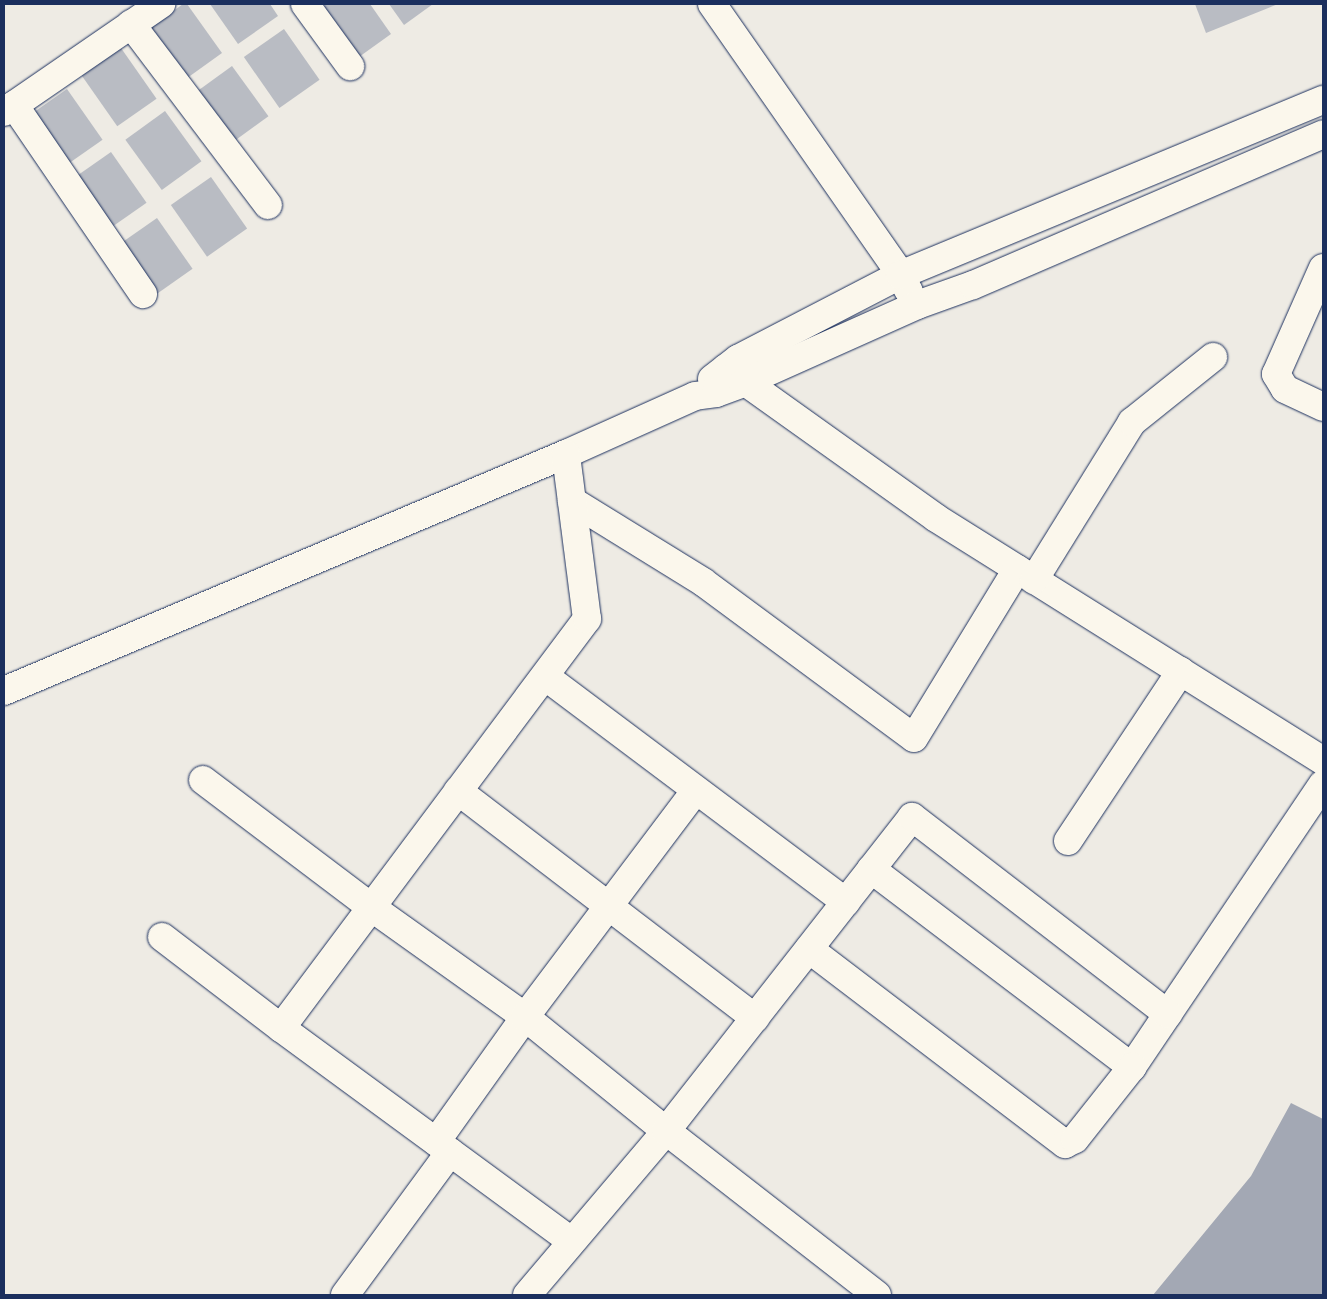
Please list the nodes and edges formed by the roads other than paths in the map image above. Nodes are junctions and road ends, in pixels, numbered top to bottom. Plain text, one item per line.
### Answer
1 (161, 4) edge
2 (305, 4) edge
3 (712, 4) edge
4 (131, 24) junction
5 (350, 66) dead end
6 (1323, 100) edge
7 (9, 109) edge
8 (1323, 134) edge
9 (268, 205) dead end
10 (900, 275) junction
11 (1322, 275) edge
12 (143, 294) dead end
13 (917, 305) junction
14 (1213, 357) dead end
15 (735, 375) junction
16 (1323, 407) edge
17 (566, 454) junction
18 (572, 501) junction
19 (1026, 574) junction
20 (1181, 671) junction
21 (546, 677) junction
22 (4, 691) edge
23 (1323, 761) edge
24 (203, 780) dead end
25 (1323, 784) edge
26 (696, 790) junction
27 (458, 791) junction
28 (1068, 842) dead end
29 (871, 869) junction
30 (846, 902) junction
31 (609, 904) junction
32 (370, 908) junction
33 (162, 936) dead end
34 (809, 949) junction
35 (1168, 1014) junction
36 (525, 1017) junction
37 (755, 1018) junction
38 (281, 1028) junction
39 (1132, 1067) junction
40 (666, 1131) junction
41 (443, 1147) junction
42 (572, 1241) junction
43 (345, 1295) edge
44 (527, 1295) edge
45 (877, 1295) edge

1 - 4 street
2 - 5 street
3 - 10 street
4 - 7 street
4 - 9 street
6 - 10 street
7 - 12 street
8 - 13 street
10 - 13 street
10 - 15 street
11 - 16 street
13 - 15 street
14 - 19 street
15 - 17 street
15 - 19 street
17 - 18 street
17 - 22 street
18 - 19 street
18 - 21 street
19 - 20 street
20 - 23 street
20 - 28 street
21 - 26 street
21 - 27 street
24 - 32 street
25 - 35 street
26 - 30 street
26 - 31 street
27 - 31 street
27 - 32 street
29 - 30 street
29 - 35 street
29 - 39 street
30 - 34 street
31 - 36 street
31 - 37 street
32 - 36 street
32 - 38 street
33 - 38 street
34 - 37 street
34 - 39 street
35 - 39 street
36 - 40 street
36 - 41 street
37 - 40 street
38 - 41 street
40 - 42 street
40 - 45 street
41 - 42 street
41 - 43 street
42 - 44 street

